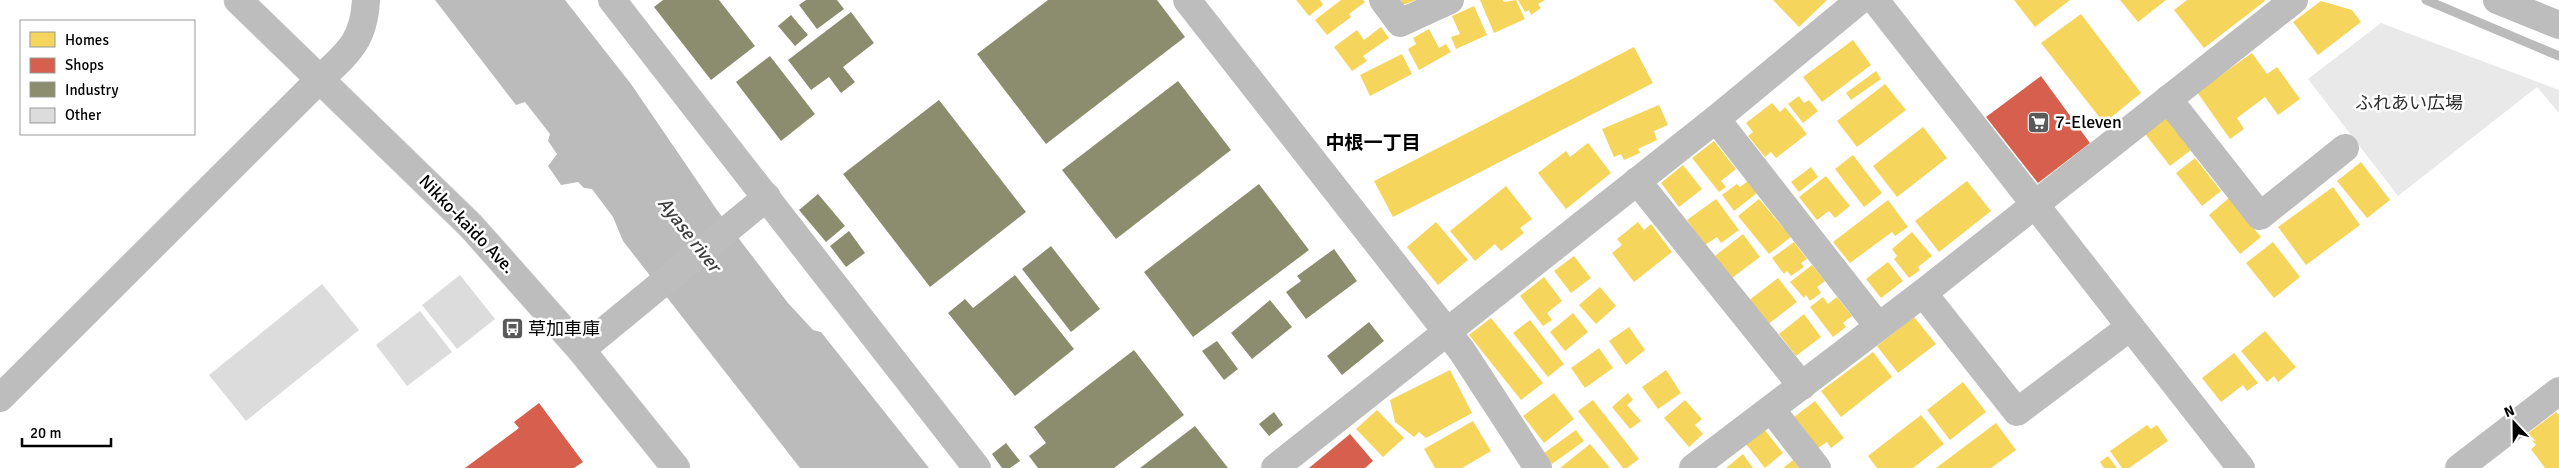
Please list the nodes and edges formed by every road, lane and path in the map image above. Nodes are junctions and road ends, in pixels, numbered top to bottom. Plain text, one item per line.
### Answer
1 (238, 0) edge
2 (366, 0) edge
3 (612, 0) edge
4 (1186, 0) edge
5 (1383, 0) edge
6 (1450, 0) edge
7 (1860, 0) edge
8 (1875, 0) edge
9 (2294, 0) edge
10 (2496, 0) edge
11 (2559, 25) edge
12 (321, 78) junction
13 (2168, 99) junction
14 (1716, 119) junction
15 (2345, 148) dead end
16 (1637, 181) junction
17 (767, 197) junction
18 (2035, 204) junction
19 (1924, 293) junction
20 (1878, 326) junction
21 (2130, 327) junction
22 (1448, 332) junction
23 (581, 350) junction
24 (1802, 386) junction
25 (2559, 390) edge
26 (0, 398) edge
27 (1771, 409) junction
28 (1699, 466) edge
29 (676, 468) edge
30 (977, 468) edge
31 (1275, 468) edge
32 (1538, 468) edge
33 (1817, 468) edge
34 (2241, 468) edge
35 (2460, 468) edge

1 - 12 street, Nikko-kaido Ave.
2 - 12 street
3 - 17 street
4 - 22 street
5 - 6 street
7 - 14 street
8 - 18 street
9 - 13 street
10 - 11 street
12 - 23 street, Nikko-kaido Ave.
12 - 26 street
13 - 15 street
13 - 18 street
14 - 16 street
14 - 20 street
16 - 22 street
16 - 24 street
17 - 23 street
17 - 30 street
18 - 19 street
18 - 21 street
19 - 20 street
19 - 21 street
20 - 24 street
21 - 34 street
22 - 31 street
22 - 32 street
23 - 29 street, Nikko-kaido Ave.
24 - 27 street
25 - 35 street
27 - 28 street
27 - 33 street

